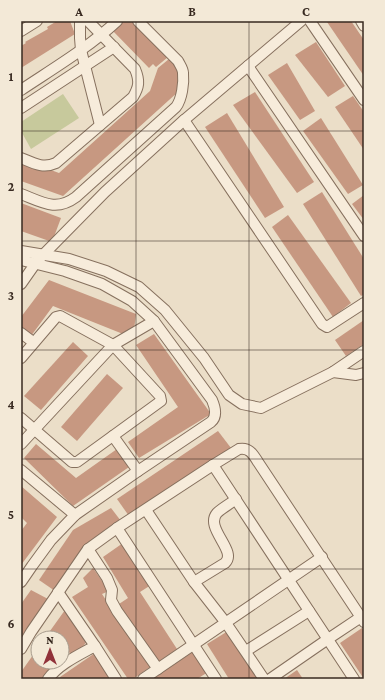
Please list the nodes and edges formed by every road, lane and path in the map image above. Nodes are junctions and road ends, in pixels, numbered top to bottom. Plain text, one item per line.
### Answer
1 (37, 21) edge
2 (80, 21) edge
3 (88, 21) edge
4 (117, 21) edge
5 (138, 21) edge
6 (301, 21) edge
7 (310, 21) edge
8 (361, 21) edge
9 (364, 26) edge
10 (21, 31) edge
11 (102, 35) junction
12 (114, 47) junction
13 (81, 50) junction
14 (85, 66) junction
15 (248, 66) junction
16 (21, 90) edge
17 (364, 100) edge
18 (21, 108) edge
19 (184, 120) junction
20 (100, 125) junction
21 (21, 158) edge
22 (21, 194) edge
23 (364, 236) edge
24 (21, 251) edge
25 (42, 255) junction
26 (21, 260) edge
27 (35, 264) junction
28 (21, 284) edge
29 (364, 303) edge
30 (154, 321) junction
31 (21, 333) edge
32 (33, 342) junction
33 (114, 345) junction
34 (364, 352) edge
35 (21, 358) edge
36 (333, 372) junction
37 (364, 373) edge
38 (21, 418) edge
39 (34, 430) junction
40 (113, 436) junction
41 (21, 444) edge
42 (213, 465) junction
43 (21, 470) edge
44 (138, 471) junction
45 (236, 499) junction
46 (146, 510) junction
47 (75, 516) junction
48 (117, 528) junction
49 (88, 549) junction
50 (322, 557) junction
51 (288, 579) junction
52 (21, 582) edge
53 (194, 582) junction
54 (58, 592) junction
55 (309, 611) junction
56 (362, 620) edge
57 (226, 622) junction
58 (328, 639) junction
59 (193, 644) junction
60 (95, 646) junction
61 (21, 649) edge
62 (246, 651) junction
63 (158, 669) junction
64 (211, 677) edge
65 (48, 679) edge
66 (116, 679) edge
67 (143, 679) edge
68 (264, 679) edge
69 (270, 679) edge
70 (354, 679) edge

1 - 10 street
2 - 13 street
3 - 11 street
4 - 11 street
5 - 22 street
6 - 15 street
7 - 17 street
8 - 9 street
11 - 12 street
11 - 13 street
12 - 14 street
12 - 20 street
13 - 14 street
13 - 16 street
14 - 18 street
14 - 20 street
15 - 19 street
15 - 23 street
19 - 25 street
19 - 29 street
20 - 21 street
24 - 25 street
25 - 27 street
25 - 36 street
26 - 27 street
27 - 28 street
27 - 30 street
30 - 33 street
30 - 44 street
31 - 32 street
32 - 33 street
32 - 35 street
33 - 39 street
33 - 40 street
34 - 36 street
36 - 37 street
38 - 39 street
39 - 40 street
39 - 41 street
40 - 44 street
42 - 45 street
42 - 46 street
42 - 50 street
43 - 47 street
44 - 47 street
45 - 51 street
45 - 53 street
46 - 48 street
46 - 53 street
47 - 52 street
48 - 49 street
48 - 59 street
49 - 54 street
49 - 63 street
50 - 51 street
50 - 56 street
51 - 55 street
51 - 57 street
53 - 57 street
54 - 60 street
54 - 61 street
55 - 58 street
55 - 62 street
56 - 58 street
57 - 59 street
57 - 62 street
58 - 69 street
58 - 70 street
59 - 63 street
59 - 64 street
60 - 65 street
60 - 66 street
62 - 68 street
63 - 67 street

